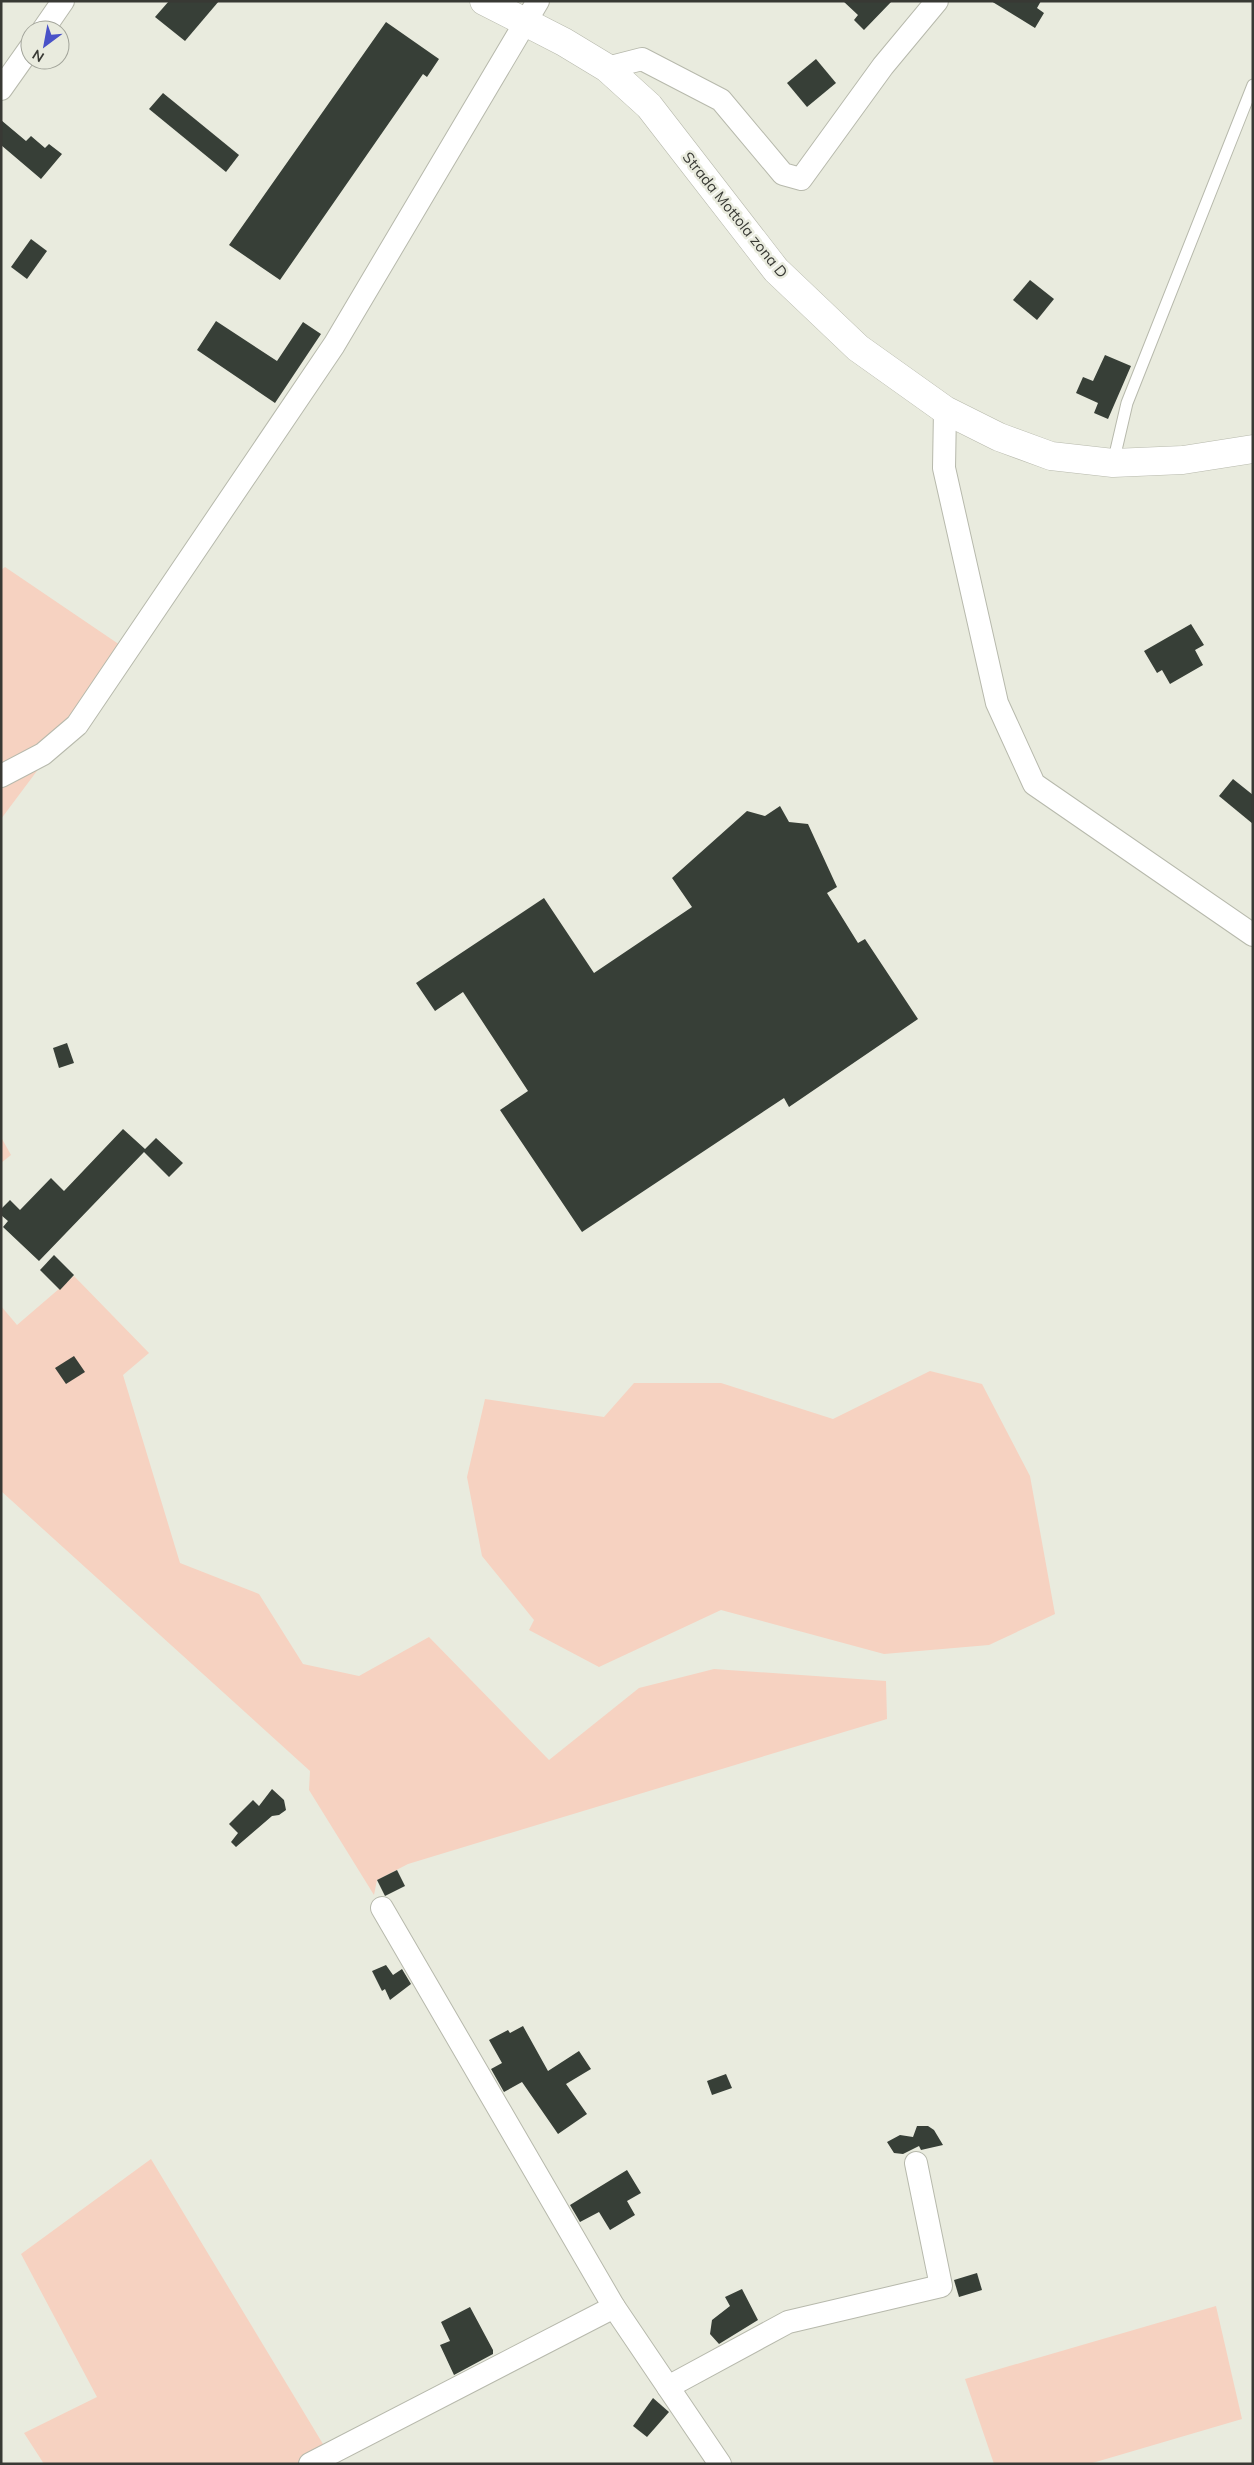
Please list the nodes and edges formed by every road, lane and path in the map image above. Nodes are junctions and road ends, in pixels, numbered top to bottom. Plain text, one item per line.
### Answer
1 (63, 1) edge
2 (484, 1) edge
3 (937, 1) edge
4 (532, 12) edge
5 (50, 20) edge
6 (20, 62) edge
7 (607, 68) junction
8 (1253, 86) edge
9 (1, 89) edge
10 (945, 410) junction
11 (1253, 449) edge
12 (1113, 463) junction
13 (1, 776) edge
14 (1253, 935) edge
15 (382, 1908) dead end
16 (916, 2164) dead end
17 (614, 2308) junction
18 (668, 2387) junction
19 (310, 2464) edge
20 (720, 2464) edge

1 - 5 street
2 - 4 main road, Strada Mottola zona D
3 - 7 street
4 - 7 main road, Strada Mottola zona D
4 - 13 street
6 - 9 street
7 - 10 main road, Strada Mottola zona D
8 - 12 lane
10 - 12 main road, Strada Mottola zona D
10 - 14 street
11 - 12 main road, Strada Mottola zona D
15 - 17 street
16 - 18 street
17 - 18 street
17 - 19 street
18 - 20 street

